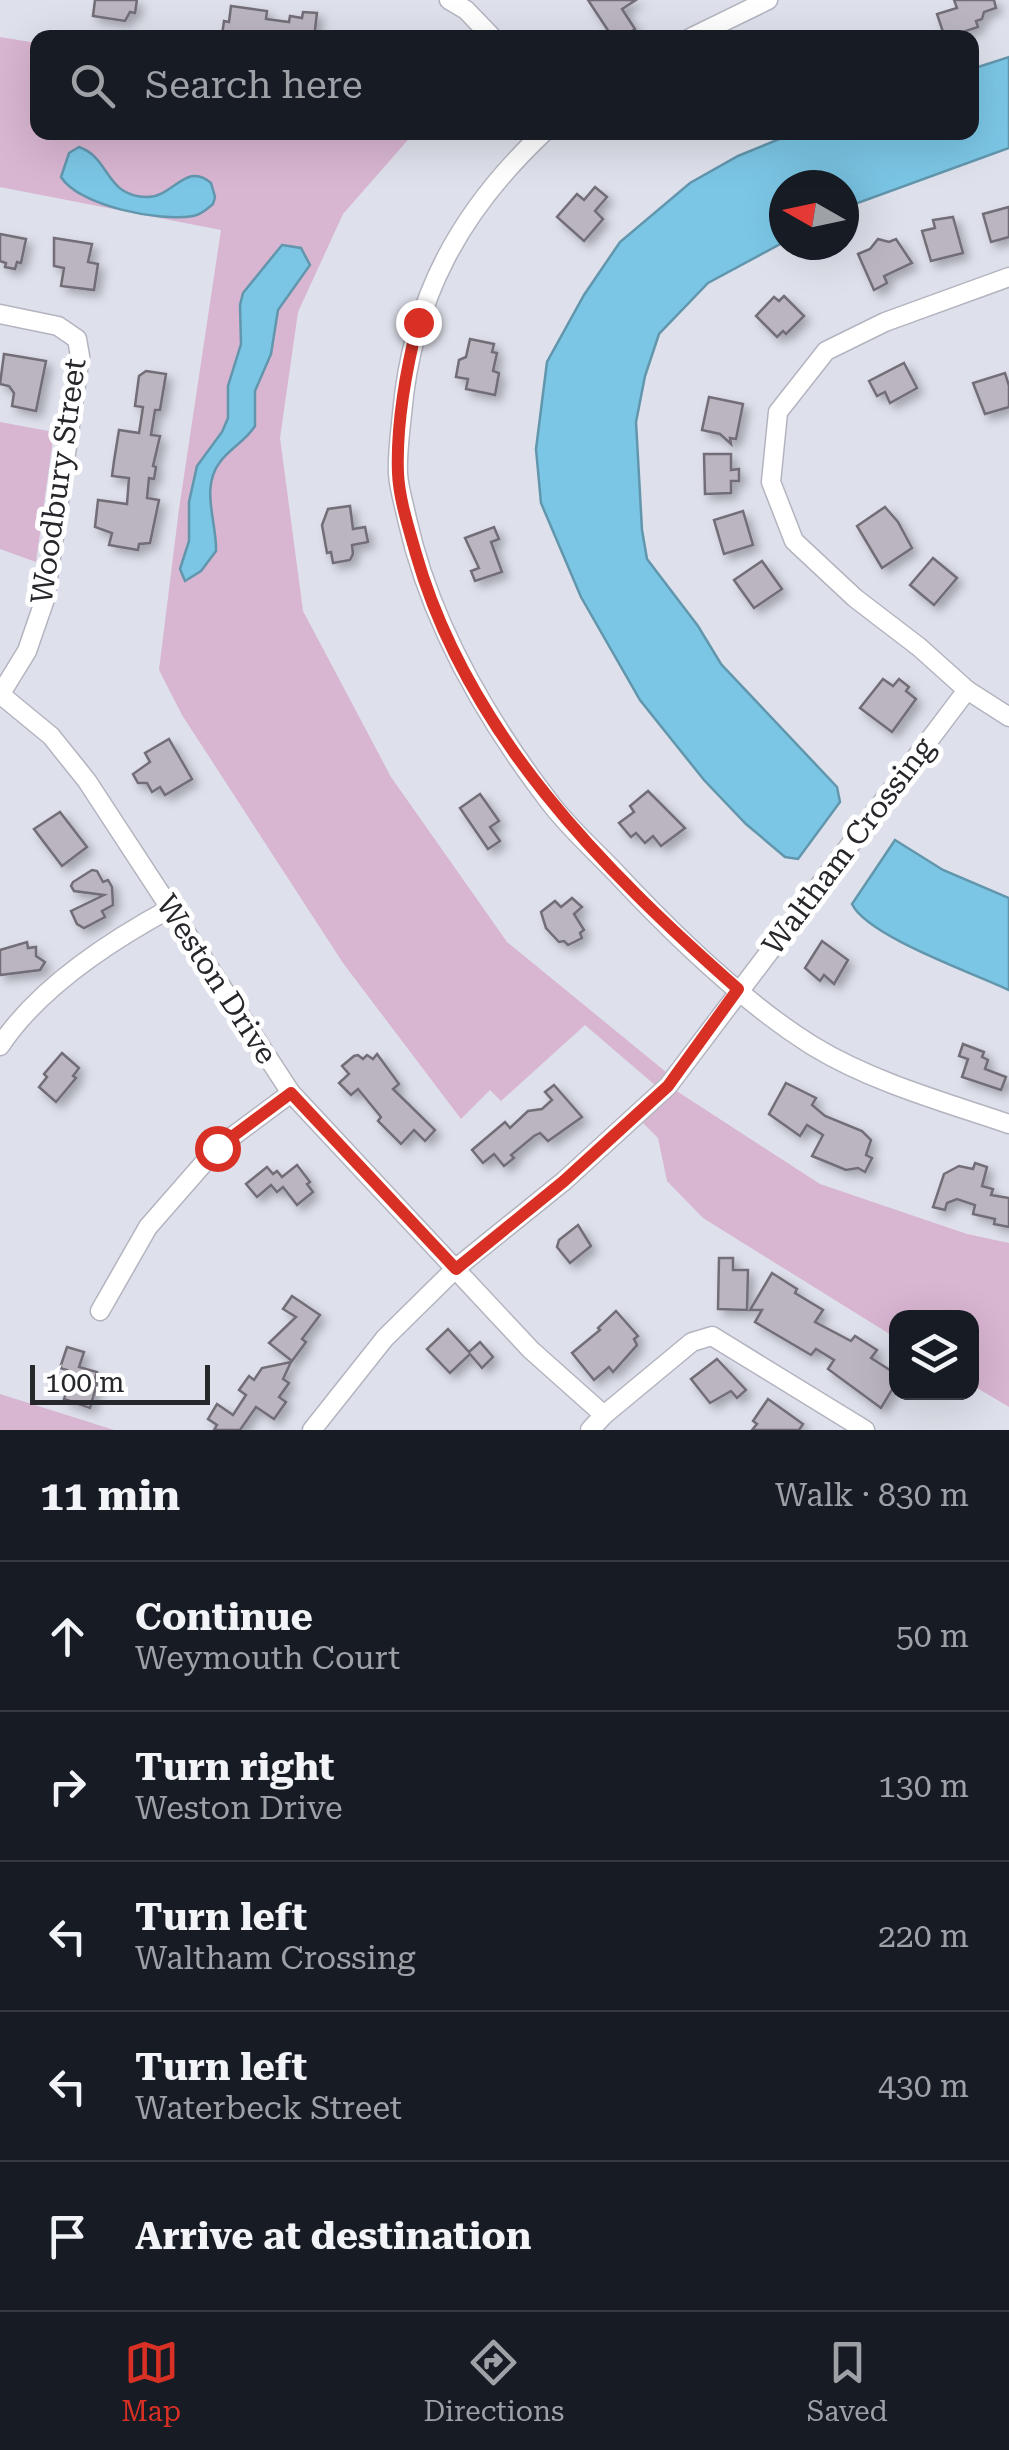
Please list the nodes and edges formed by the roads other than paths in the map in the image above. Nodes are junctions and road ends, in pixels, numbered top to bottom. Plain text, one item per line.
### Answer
1 (449, 0) edge
2 (768, 0) edge
3 (485, 30) edge
4 (706, 30) edge
5 (536, 140) edge
6 (1007, 283) edge
7 (0, 314) edge
8 (967, 690) junction
9 (0, 695) edge
10 (1009, 718) edge
11 (170, 908) junction
12 (738, 989) junction
13 (2, 1039) edge
14 (291, 1093) junction
15 (1009, 1124) edge
16 (456, 1269) junction
17 (100, 1311) dead end
18 (604, 1415) junction
19 (835, 1422) edge
20 (312, 1430) edge
21 (590, 1430) edge
22 (864, 1430) edge

1 - 3 street
2 - 4 street
5 - 12 street
6 - 8 street
7 - 9 street, Woodbury Street
8 - 10 street
8 - 12 street, Waltham Crossing
9 - 11 street, Weston Drive
11 - 13 street
11 - 14 street, Weston Drive
12 - 15 street
12 - 16 street, Waltham Crossing
14 - 16 street, Weston Drive
14 - 17 street
16 - 18 street, Weston Drive
16 - 20 street, Waltham Crossing
18 - 19 street
18 - 21 street
19 - 22 street

